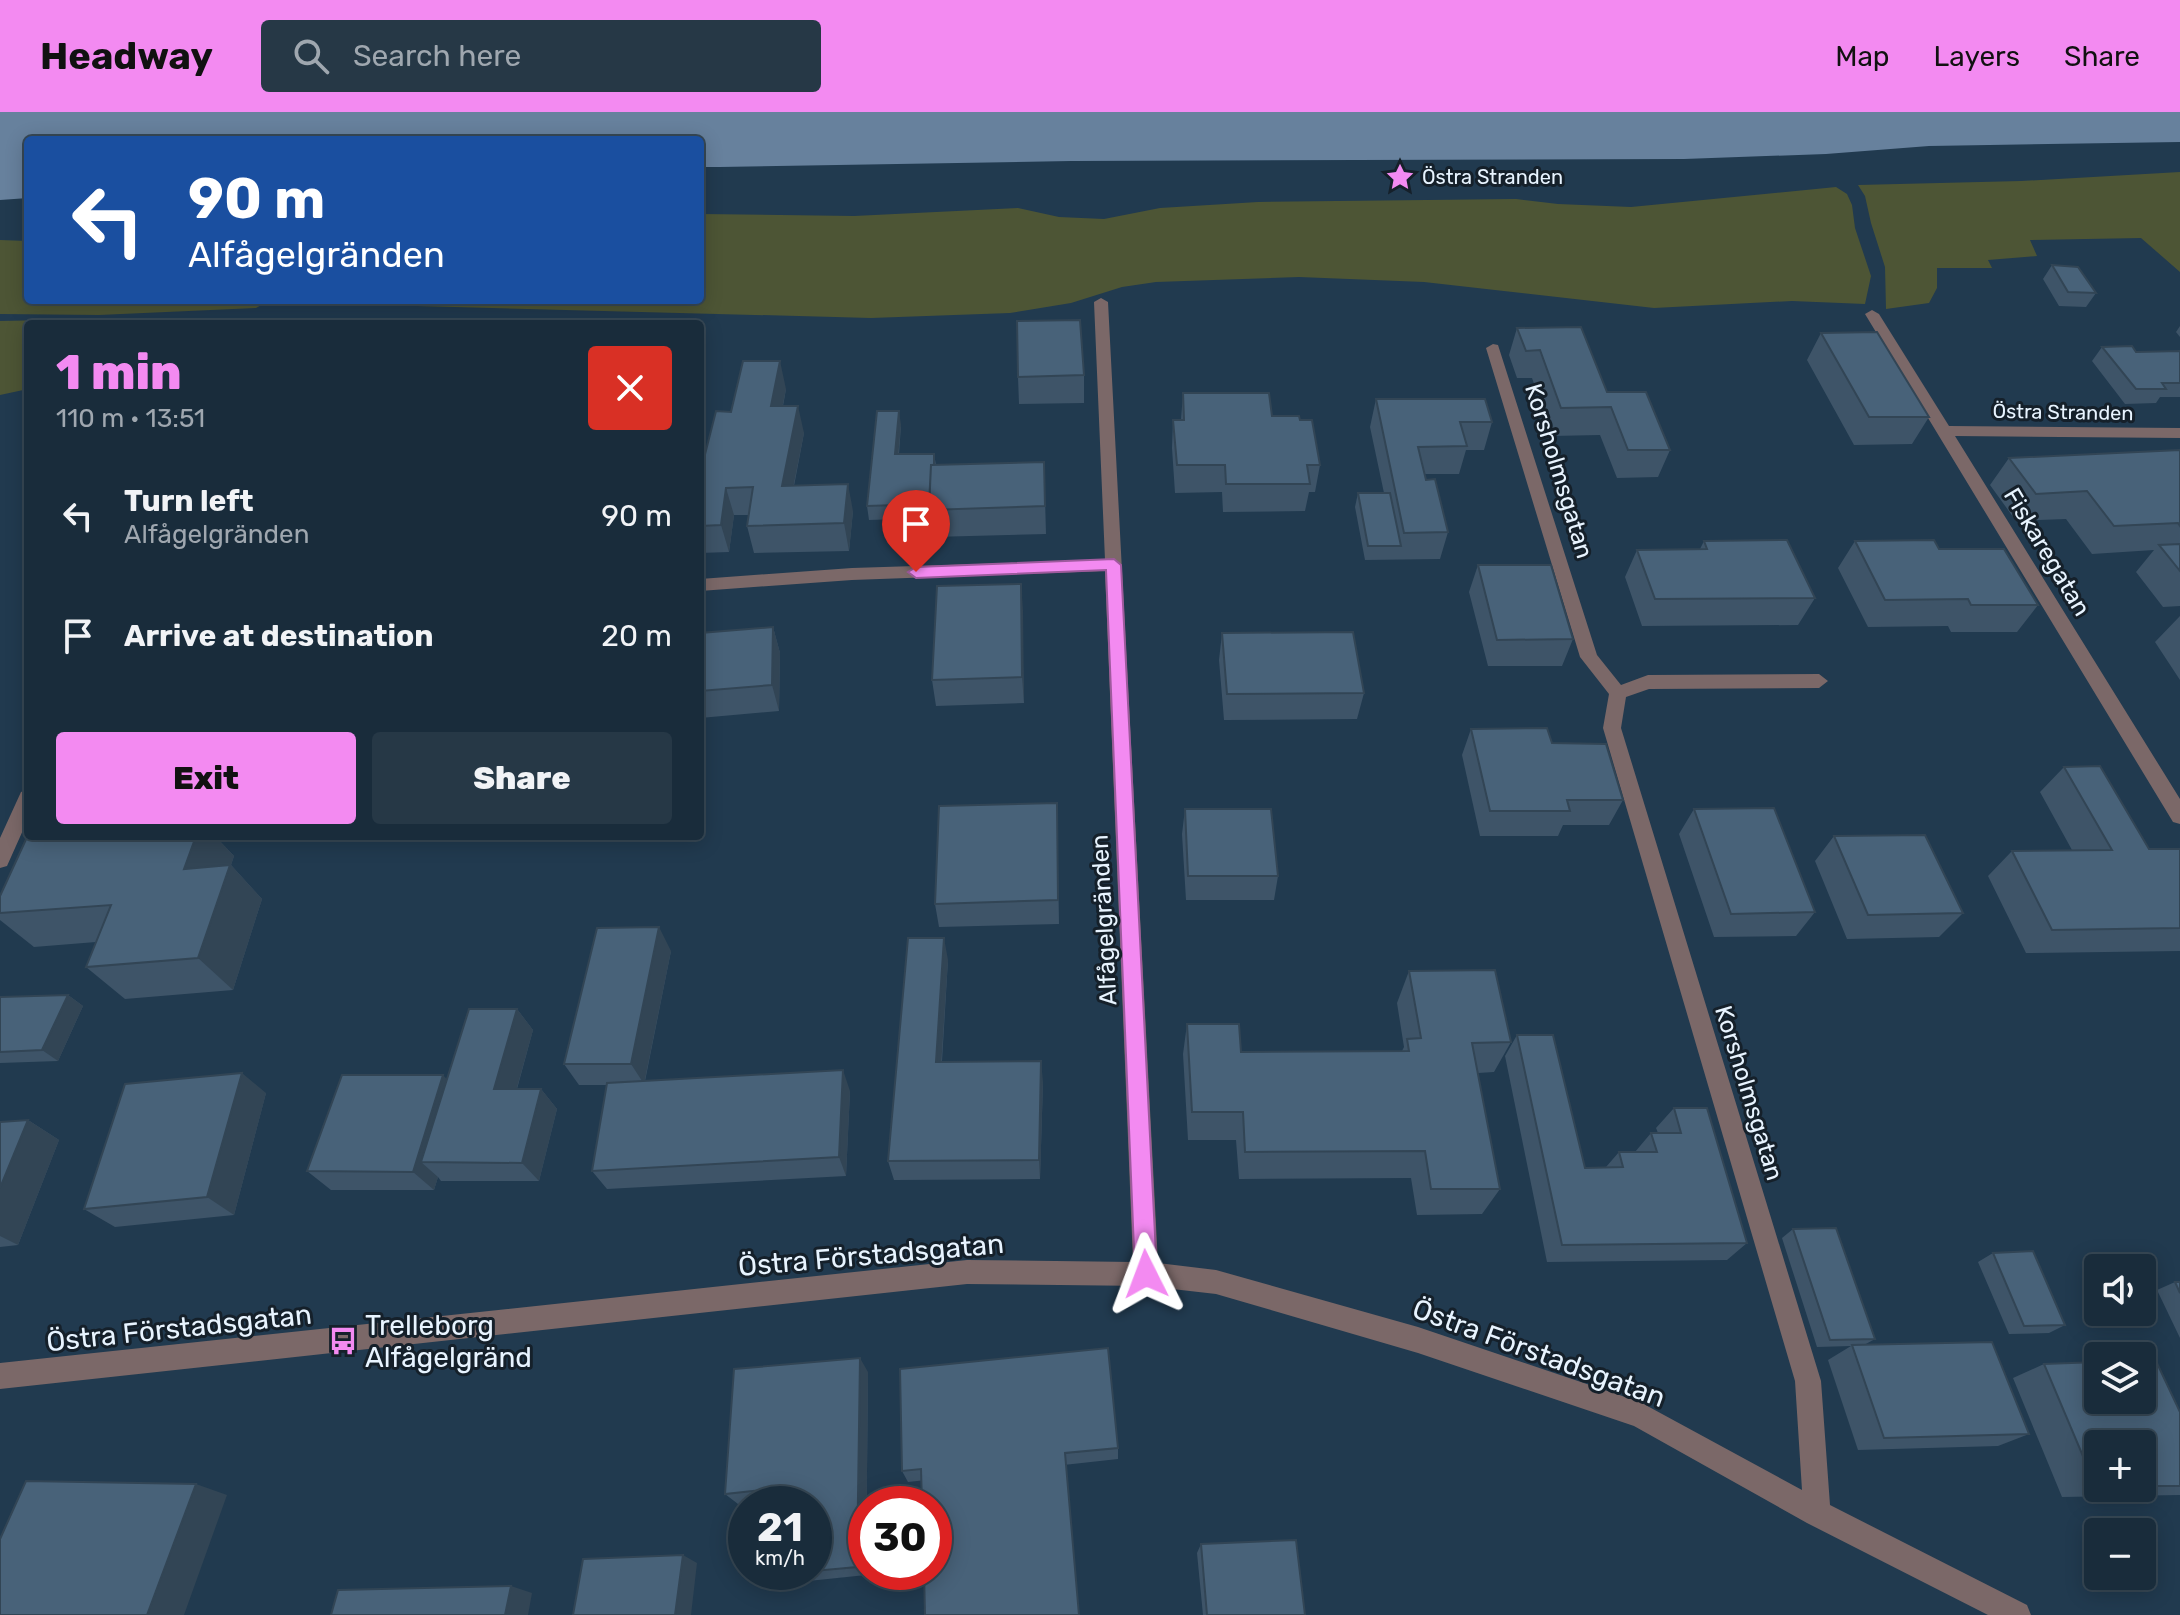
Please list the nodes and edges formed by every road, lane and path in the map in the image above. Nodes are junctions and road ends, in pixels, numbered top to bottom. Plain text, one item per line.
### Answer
1 (1101, 302) dead end
2 (1872, 314) dead end
3 (1493, 348) dead end
4 (1945, 431) junction
5 (2180, 433) edge
6 (1114, 565) junction
7 (704, 585) edge
8 (1819, 681) dead end
9 (1618, 693) junction
10 (24, 806) edge
11 (2180, 816) edge
12 (0, 860) edge
13 (1146, 1274) junction
14 (0, 1376) edge
15 (1817, 1513) junction
16 (2017, 1615) edge

1 - 6 street, Alfågelgränden
2 - 4 street, Fiskaregatan
3 - 9 street, Korsholmsgatan
4 - 5 street, Östra Stranden
4 - 11 street, Fiskaregatan
6 - 7 street
6 - 13 street, Alfågelgränden
8 - 9 street
9 - 15 street, Korsholmsgatan
10 - 12 street
13 - 14 street, Östra Förstadsgatan
13 - 15 street, Östra Förstadsgatan
15 - 16 street, Östra Förstadsgatan

